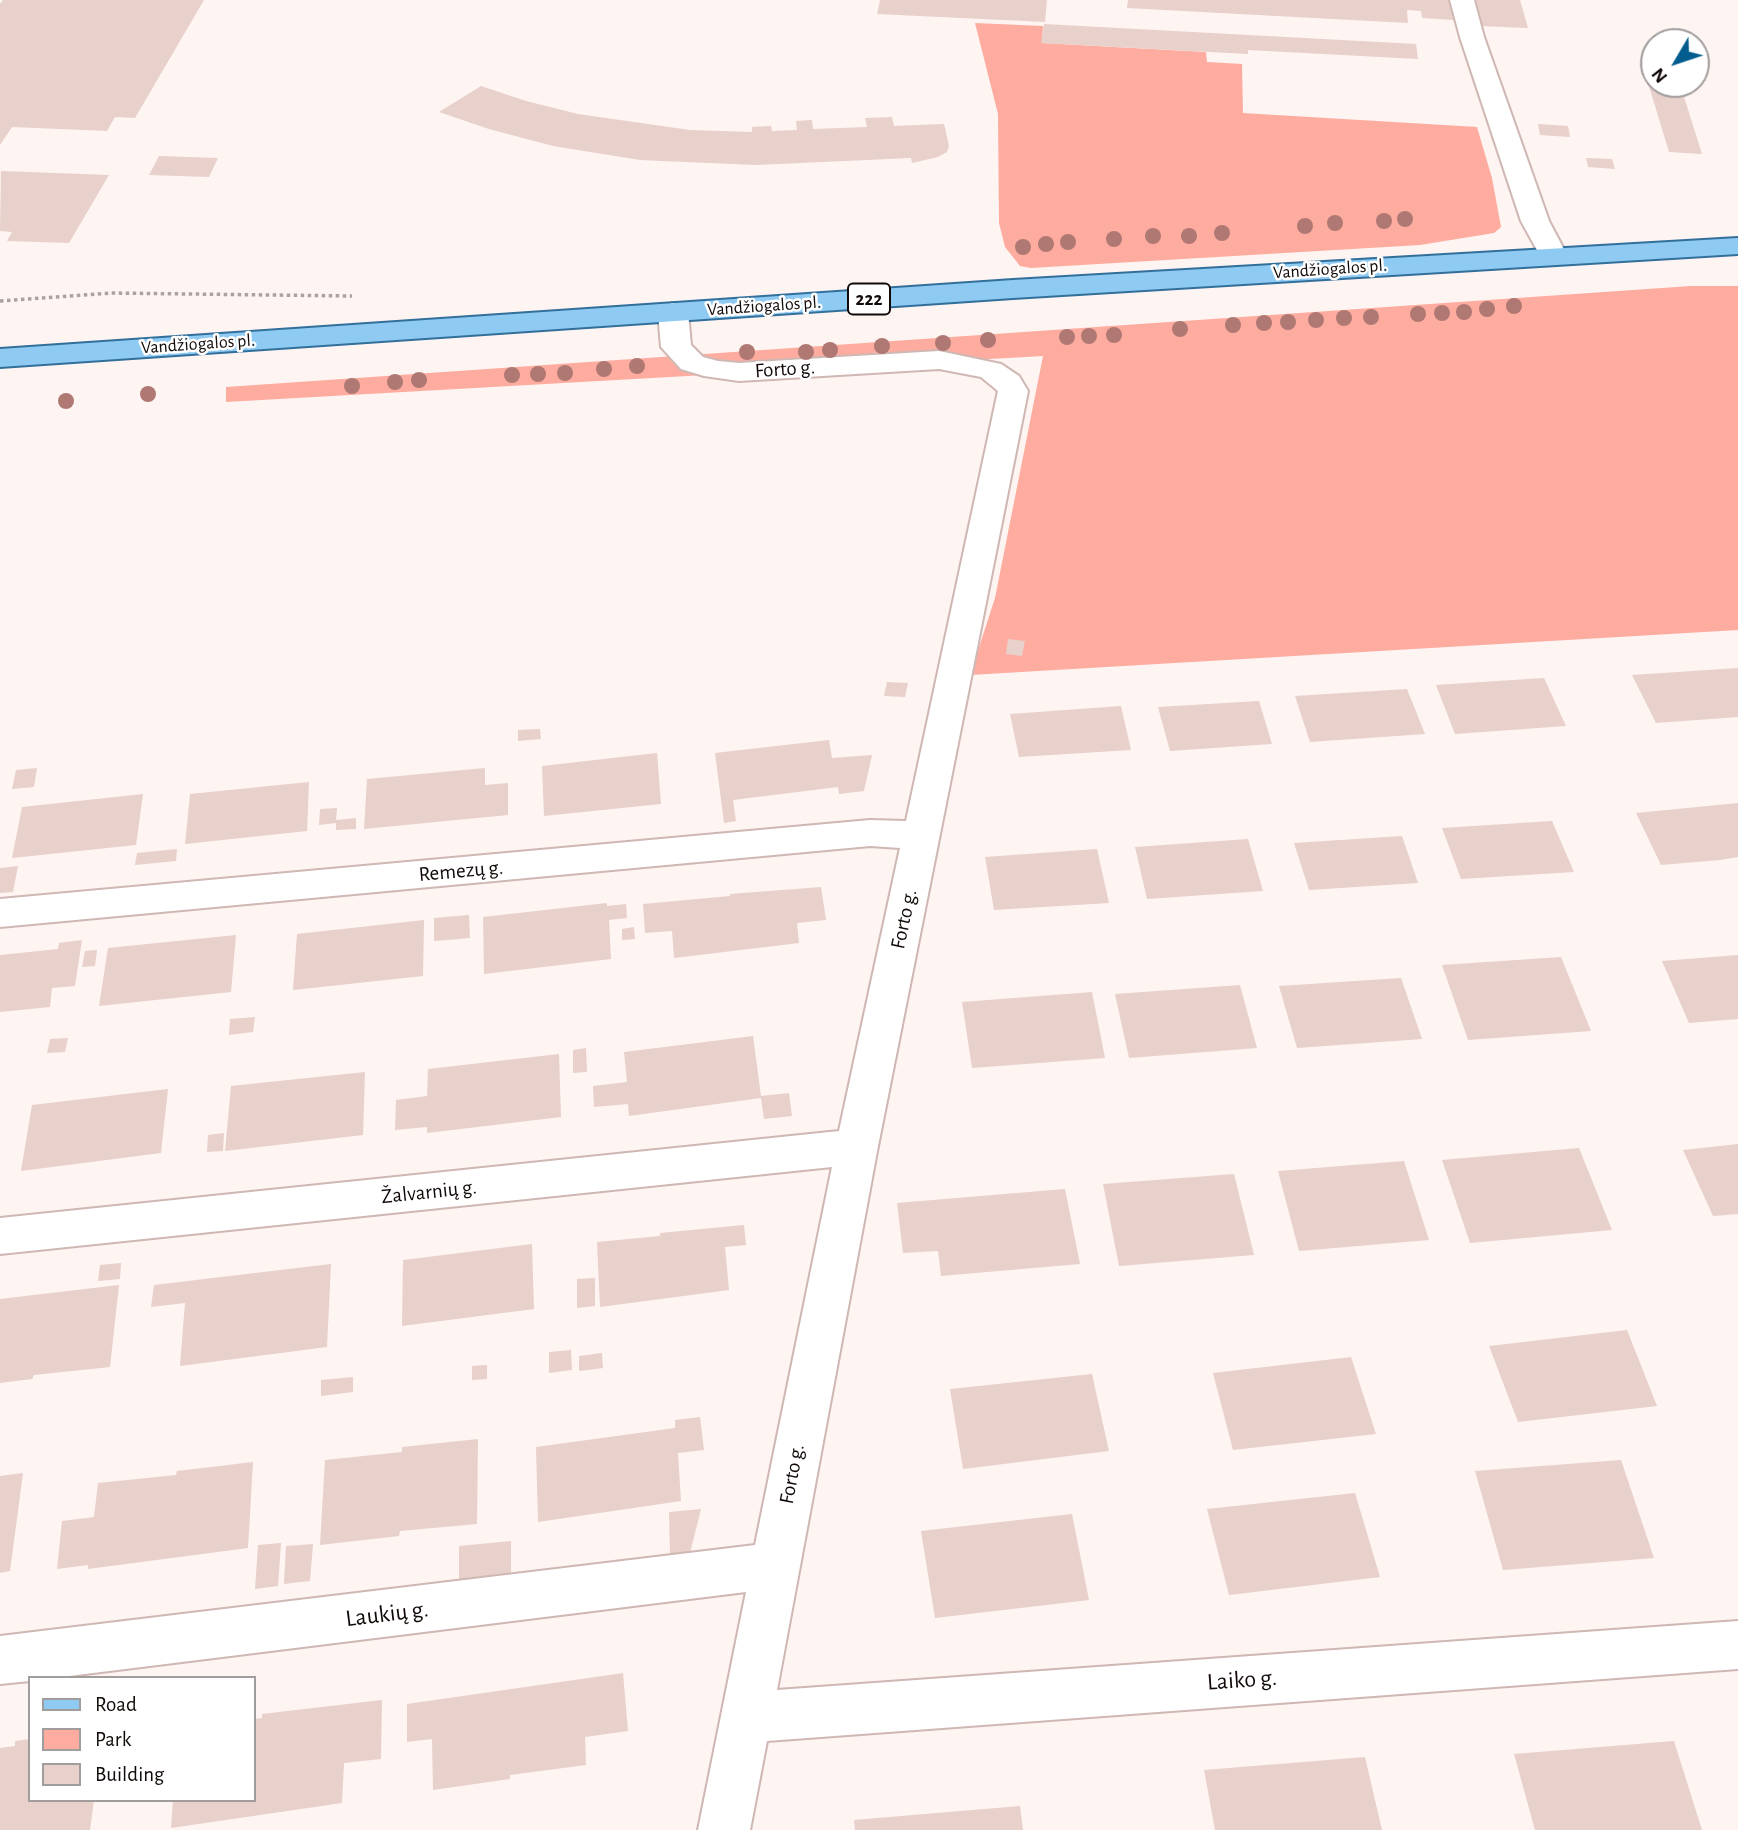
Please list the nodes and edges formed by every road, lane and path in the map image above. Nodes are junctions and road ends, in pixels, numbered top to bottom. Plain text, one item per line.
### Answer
1 (1462, 0) edge
2 (1738, 246) edge
3 (1553, 255) junction
4 (673, 313) junction
5 (0, 358) edge
6 (921, 835) junction
7 (0, 913) edge
8 (857, 1146) junction
9 (0, 1236) edge
10 (774, 1566) junction
11 (1738, 1645) edge
12 (0, 1660) edge
13 (745, 1717) junction
14 (724, 1830) edge

1 - 3 street
2 - 3 main road, Vandžiogalos pl. / 222
3 - 4 main road, Vandžiogalos pl. / 222
4 - 5 main road, Vandžiogalos pl. / 222
4 - 6 street, Forto g.
6 - 7 street, Remezų g.
6 - 8 street, Forto g.
8 - 9 street, Žalvarnių g.
8 - 10 street, Forto g.
10 - 12 street, Laukių g.
10 - 13 street, Forto g.
11 - 13 street, Laiko g.
13 - 14 street, Forto g.

